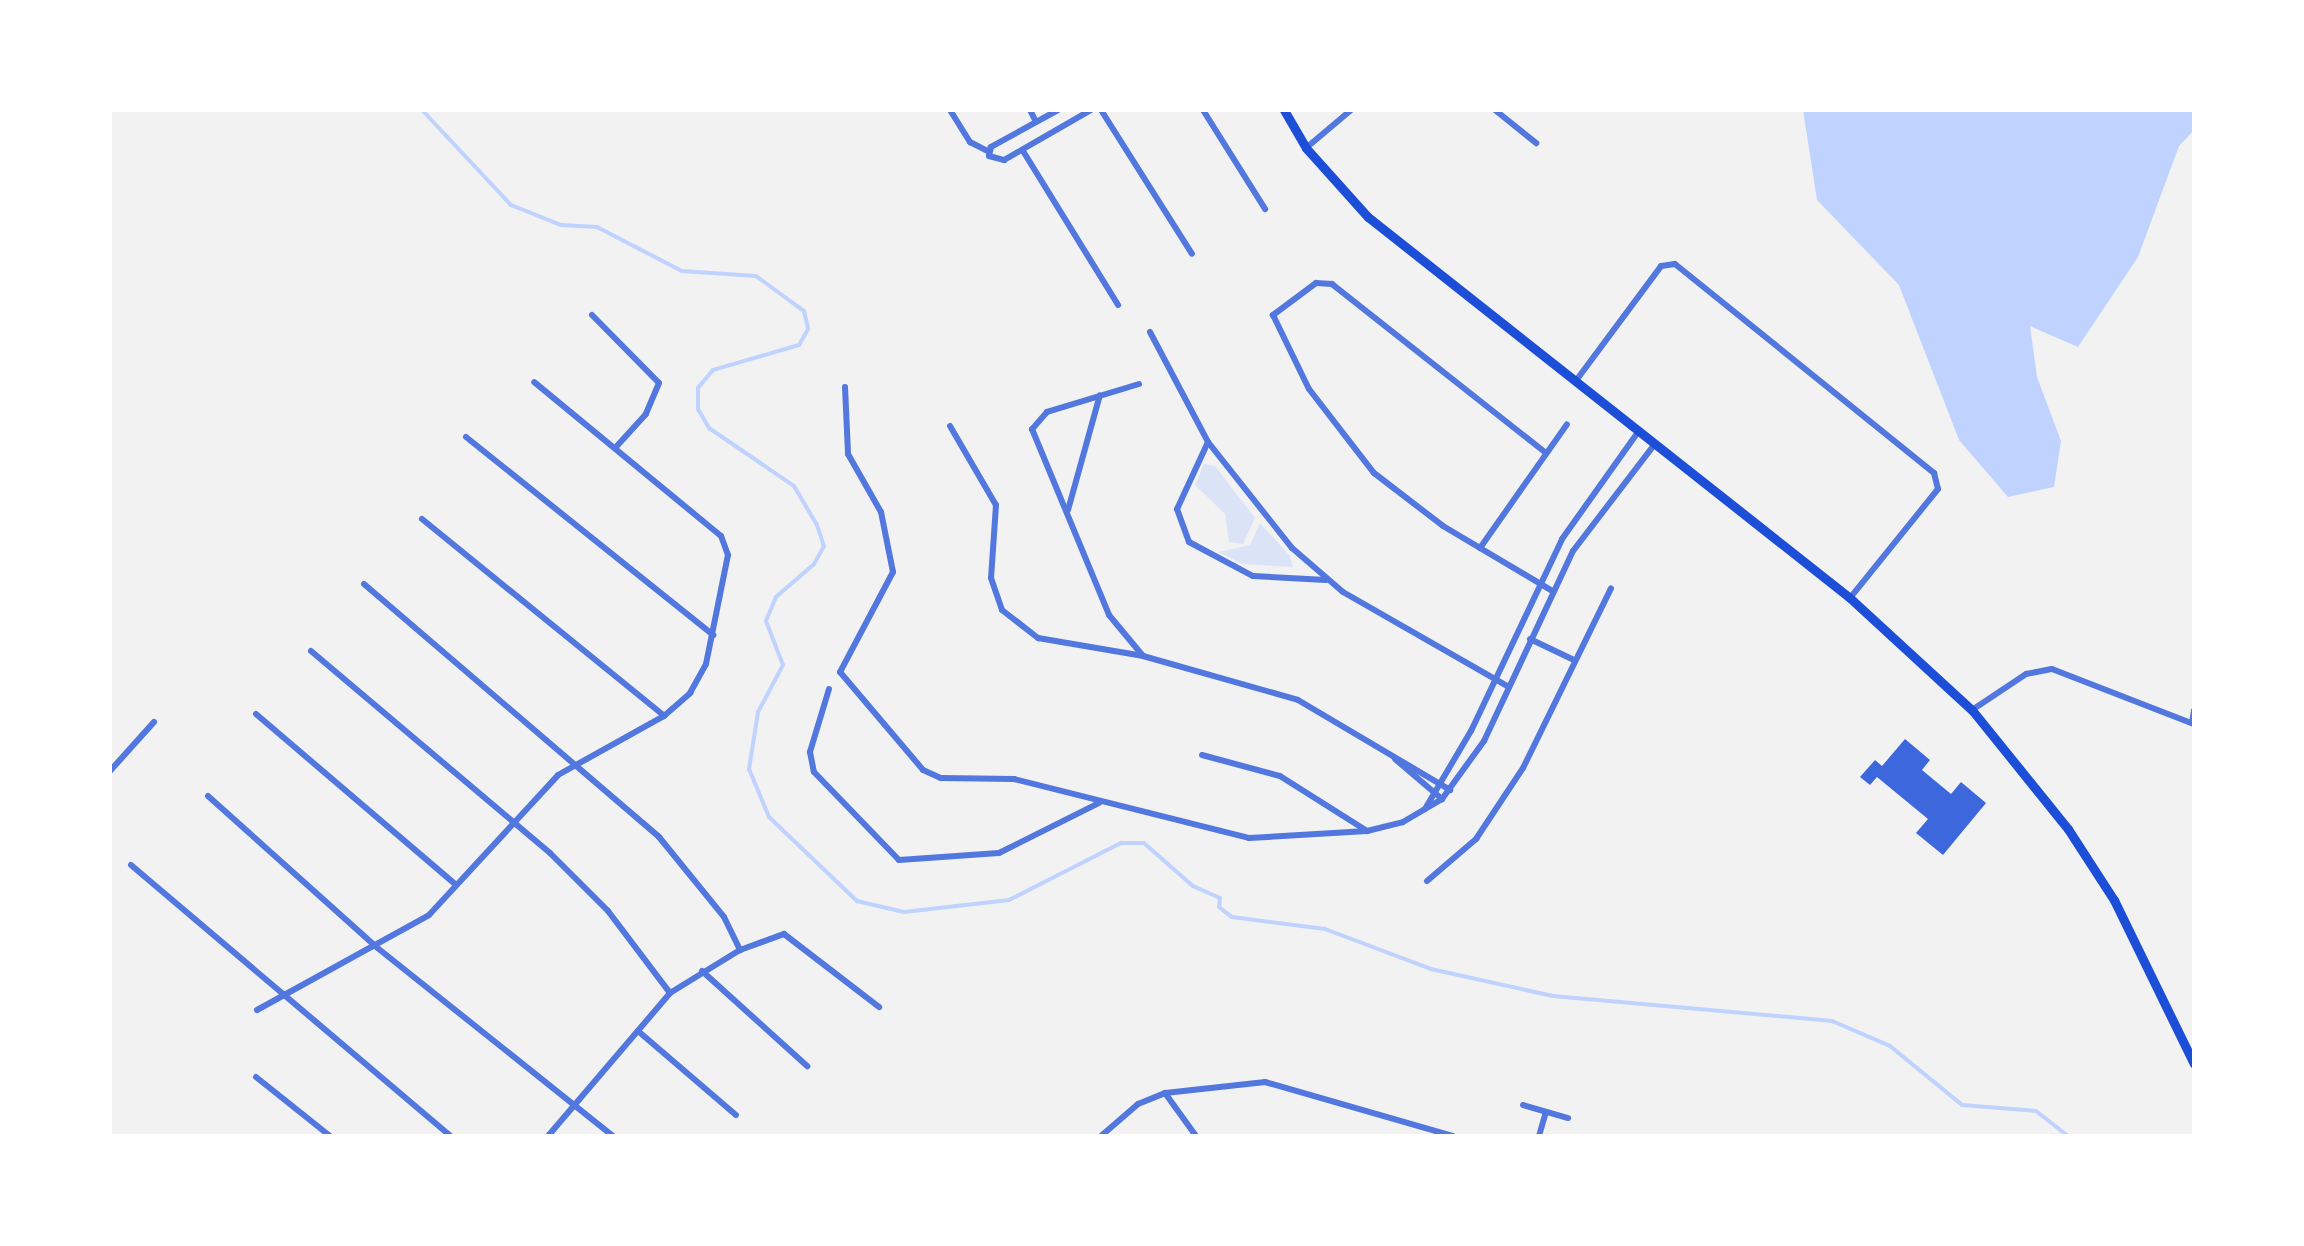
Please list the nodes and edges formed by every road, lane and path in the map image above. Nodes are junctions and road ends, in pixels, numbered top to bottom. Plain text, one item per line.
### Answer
1 (950, 110) edge
2 (1030, 110) edge
3 (1058, 110) edge
4 (1091, 110) edge
5 (1104, 110) edge
6 (1203, 110) edge
7 (1284, 110) edge
8 (1351, 110) edge
9 (1495, 110) edge
10 (1036, 122) junction
11 (1536, 143) dead end
12 (1306, 148) junction
13 (988, 151) junction
14 (1023, 151) junction
15 (1265, 209) dead end
16 (1192, 254) dead end
17 (1118, 305) dead end
18 (592, 315) dead end
19 (1150, 332) dead end
20 (534, 382) dead end
21 (1575, 382) junction
22 (1139, 384) dead end
23 (845, 387) dead end
24 (1100, 395) junction
25 (1567, 424) dead end
26 (950, 426) dead end
27 (1638, 432) junction
28 (466, 437) dead end
29 (1208, 442) junction
30 (1654, 445) junction
31 (617, 446) junction
32 (1546, 453) junction
33 (1068, 510) junction
34 (422, 519) dead end
35 (1480, 548) junction
36 (1327, 580) junction
37 (1537, 583) junction
38 (364, 584) dead end
39 (1611, 588) dead end
40 (1551, 590) junction
41 (1850, 598) junction
42 (713, 635) junction
43 (1530, 639) junction
44 (311, 651) dead end
45 (1143, 656) junction
46 (1572, 659) junction
47 (1491, 677) junction
48 (1507, 686) junction
49 (829, 689) dead end
50 (1972, 710) junction
51 (2194, 710) edge
52 (256, 714) dead end
53 (664, 716) junction
54 (154, 722) dead end
55 (2193, 724) edge
56 (1202, 755) dead end
57 (1395, 759) junction
58 (577, 762) junction
59 (110, 771) edge
60 (1438, 781) junction
61 (1450, 790) junction
62 (1432, 791) junction
63 (208, 796) dead end
64 (1442, 799) junction
65 (1099, 803) junction
66 (1425, 809) junction
67 (512, 820) junction
68 (1367, 831) junction
69 (131, 865) dead end
70 (1427, 881) dead end
71 (454, 883) junction
72 (375, 946) junction
73 (740, 950) junction
74 (702, 971) junction
75 (670, 993) junction
76 (285, 998) junction
77 (879, 1007) dead end
78 (257, 1010) dead end
79 (638, 1031) junction
80 (2194, 1064) edge
81 (807, 1066) dead end
82 (256, 1077) dead end
83 (1165, 1093) junction
84 (575, 1105) junction
85 (1523, 1105) dead end
86 (1546, 1112) junction
87 (736, 1115) dead end
88 (1568, 1118) dead end
89 (330, 1136) edge
90 (451, 1136) edge
91 (548, 1136) edge
92 (613, 1136) edge
93 (1101, 1136) edge
94 (1196, 1136) edge
95 (1453, 1136) edge
96 (1539, 1136) edge

1 - 13 street
2 - 10 street
3 - 10 street
4 - 14 street
5 - 16 street
6 - 15 street
7 - 12 main road
8 - 12 street
9 - 11 street
10 - 13 street
12 - 21 main road
13 - 14 street
14 - 17 street
18 - 31 street
19 - 29 street
20 - 31 street
21 - 27 main road
21 - 41 street
22 - 24 street
23 - 65 street
24 - 33 street
24 - 33 street
25 - 32 street
26 - 45 street
27 - 30 main road
27 - 37 street
28 - 42 street
29 - 36 street
29 - 36 street
30 - 40 street
30 - 41 main road
31 - 42 street
32 - 35 street
32 - 35 street
33 - 45 street
34 - 53 street
35 - 37 street
36 - 47 street
37 - 40 street
37 - 47 street
38 - 58 street
39 - 46 street
40 - 43 street
41 - 50 main road
42 - 53 street
43 - 46 street
43 - 48 street
44 - 67 street
45 - 57 street
46 - 70 street
47 - 48 street
47 - 60 street
48 - 61 street
49 - 65 street
50 - 55 street
50 - 80 main road
51 - 55 street
52 - 71 street
53 - 58 street
54 - 59 street
56 - 68 street
57 - 60 street
57 - 62 street
58 - 67 street
58 - 73 street
60 - 61 street
60 - 62 street
61 - 64 street
62 - 64 street
62 - 66 street
63 - 72 street
64 - 66 street
65 - 68 street
66 - 68 street
67 - 71 street
67 - 75 street
69 - 76 street
71 - 72 street
72 - 76 street
72 - 84 street
73 - 74 street
73 - 77 street
74 - 75 street
74 - 81 street
75 - 79 street
76 - 78 street
76 - 90 street
79 - 84 street
79 - 87 street
82 - 89 street
83 - 93 street
83 - 94 street
83 - 95 street
84 - 91 street
84 - 92 street
85 - 86 street
86 - 88 street
86 - 96 street

